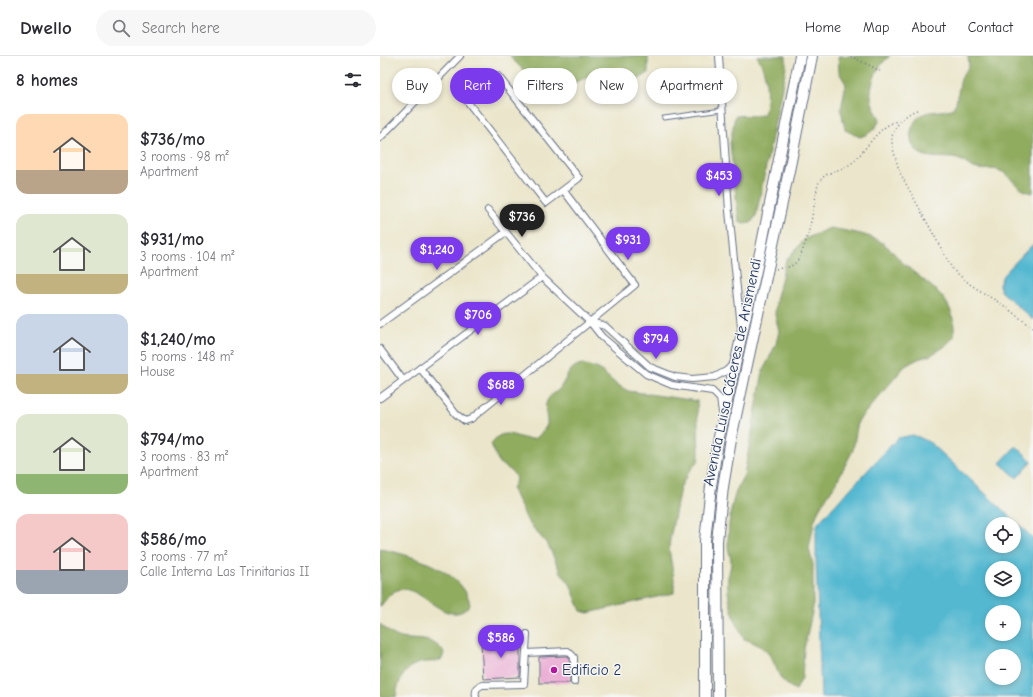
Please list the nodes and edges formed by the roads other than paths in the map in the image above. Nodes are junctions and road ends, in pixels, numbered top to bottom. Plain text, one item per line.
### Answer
1 (460, 56) edge
2 (719, 56) edge
3 (800, 56) edge
4 (812, 56) edge
5 (722, 110) junction
6 (664, 118) dead end
7 (380, 138) edge
8 (564, 190) junction
9 (488, 210) dead end
10 (506, 232) junction
11 (542, 277) junction
12 (590, 322) junction
13 (380, 324) edge
14 (742, 336) junction
15 (617, 338) junction
16 (611, 344) junction
17 (380, 349) edge
18 (736, 360) junction
19 (420, 368) junction
20 (660, 376) junction
21 (404, 380) junction
22 (380, 398) edge
23 (724, 418) junction
24 (527, 634) dead end
25 (526, 653) junction
26 (574, 682) dead end
27 (476, 697) edge
28 (705, 697) edge
29 (718, 697) edge

1 - 7 street
2 - 5 street
3 - 14 main road, Avenida Luisa Cáceres de Arismendi
4 - 29 main road, Avenida Luisa Cáceres de Arismendi
5 - 6 lane
5 - 14 street
8 - 8 street
8 - 12 street
9 - 10 street
10 - 11 street
10 - 13 street
11 - 12 street
11 - 19 street
12 - 15 street
12 - 16 street
12 - 19 street
14 - 18 main road, Avenida Luisa Cáceres de Arismendi
15 - 16 street
15 - 20 street
16 - 20 street
17 - 21 street
18 - 20 street
18 - 23 main road, Avenida Luisa Cáceres de Arismendi
19 - 21 street
20 - 23 street
21 - 22 street
23 - 28 main road, Avenida Luisa Cáceres de Arismendi
24 - 25 street
25 - 26 street
25 - 27 street

